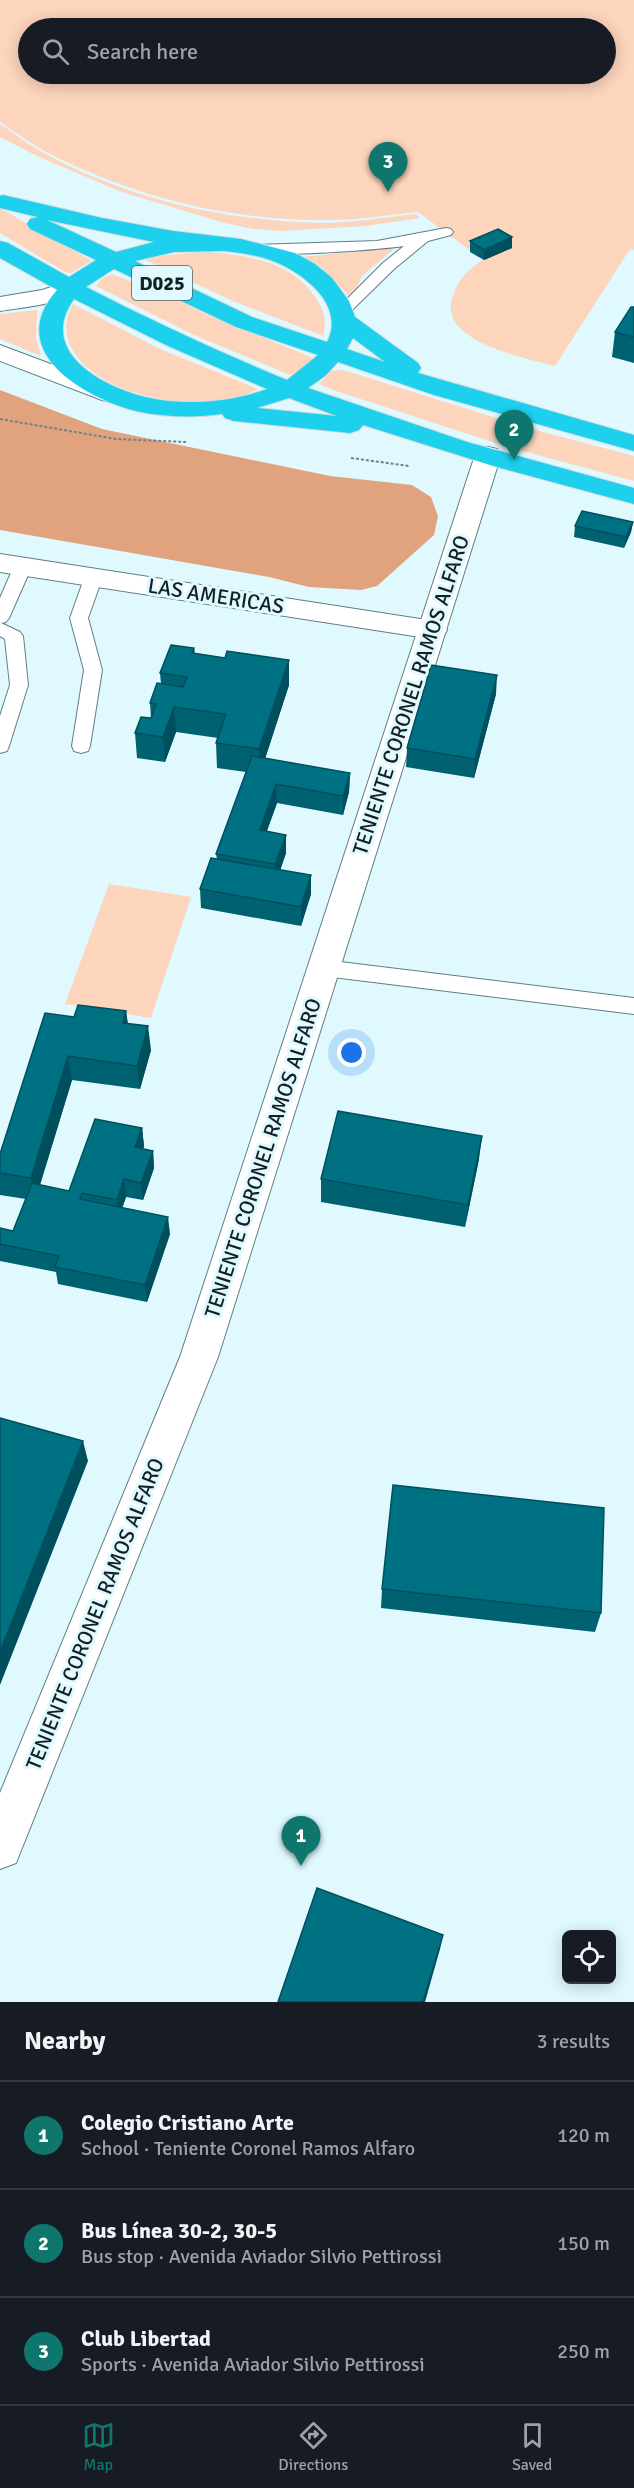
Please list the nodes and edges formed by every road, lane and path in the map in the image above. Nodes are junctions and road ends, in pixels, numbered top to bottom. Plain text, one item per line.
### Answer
1 (2, 201) edge
2 (446, 232) dead end
3 (423, 239) junction
4 (228, 244) junction
5 (0, 248) edge
6 (255, 249) junction
7 (116, 261) junction
8 (70, 288) junction
9 (0, 304) edge
10 (343, 316) junction
11 (0, 352) edge
12 (331, 353) junction
13 (288, 389) junction
14 (443, 390) junction
15 (111, 395) junction
16 (188, 410) junction
17 (417, 434) junction
18 (634, 443) edge
19 (488, 456) junction
20 (634, 496) edge
21 (11, 564) edge
22 (94, 576) junction
23 (0, 618) edge
24 (0, 629) edge
25 (433, 630) junction
26 (0, 746) edge
27 (81, 746) dead end
28 (324, 968) junction
29 (634, 1006) edge
30 (0, 1847) edge

1 - 4 highway
1 - 7 highway, D025
2 - 3 lane
3 - 6 lane
3 - 10 lane
4 - 6 highway
4 - 7 highway
5 - 8 highway, D025
6 - 10 highway
7 - 8 highway
7 - 12 highway, D025
8 - 9 street
8 - 13 highway, D025
8 - 15 highway
10 - 12 highway
10 - 14 highway
11 - 15 street
12 - 13 highway
12 - 14 highway, D025
13 - 16 highway
13 - 17 highway, D025
14 - 18 highway, D025
15 - 16 highway
16 - 17 highway
17 - 19 highway, D025
19 - 20 highway, D025
19 - 25 street, TENIENTE CORONEL RAMOS ALFARO
21 - 22 street, LAS AMERICAS
21 - 23 lane
22 - 25 street, LAS AMERICAS
22 - 27 lane
24 - 26 lane
25 - 28 street, TENIENTE CORONEL RAMOS ALFARO
28 - 29 lane
28 - 30 street, TENIENTE CORONEL RAMOS ALFARO

